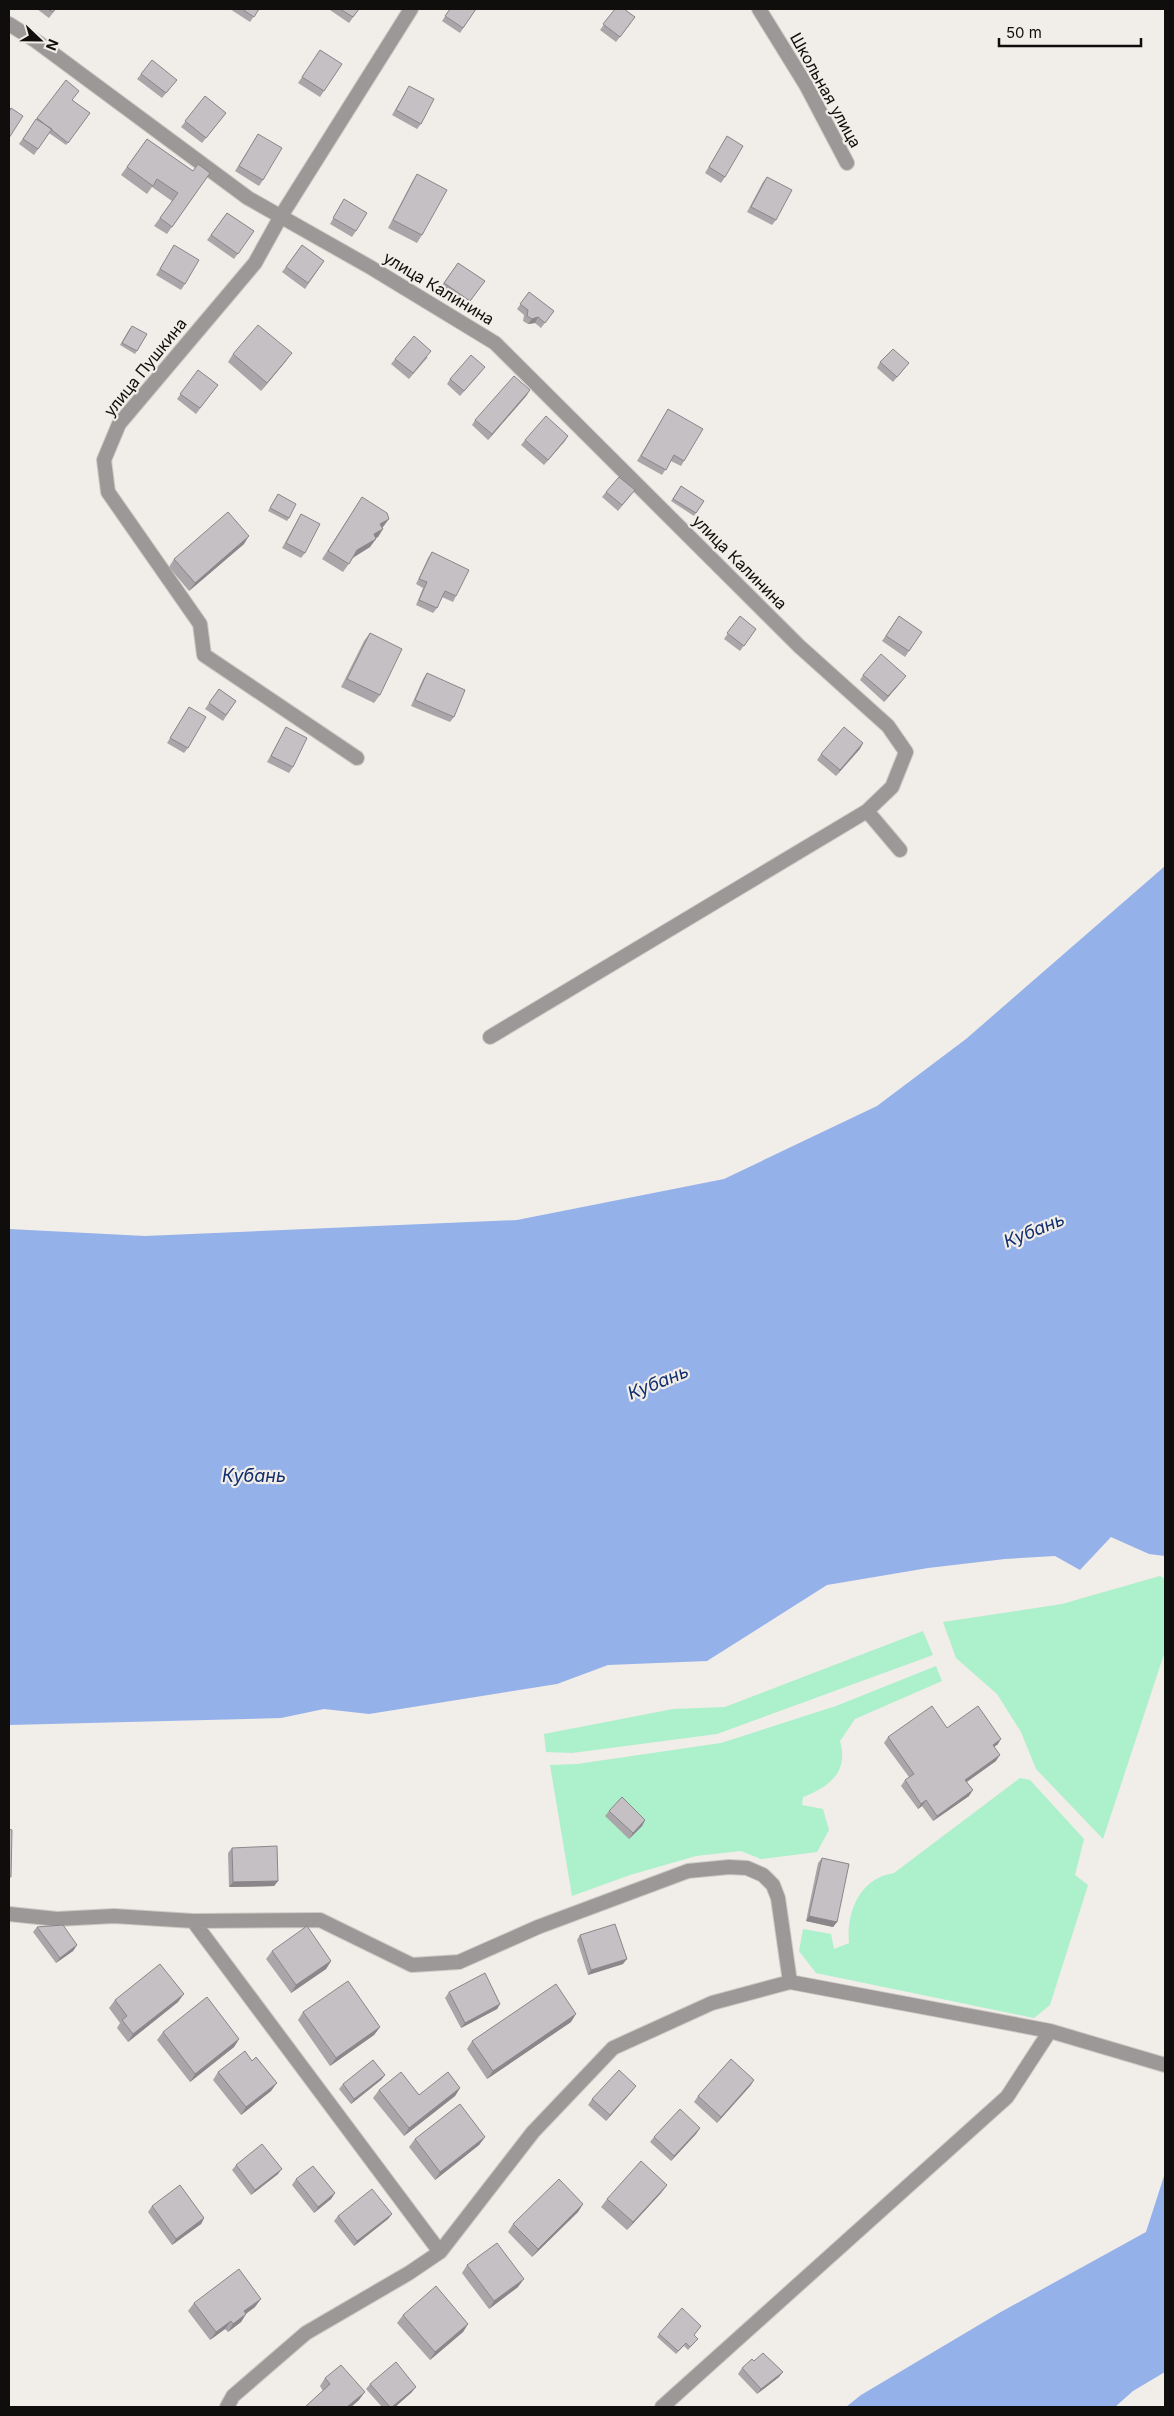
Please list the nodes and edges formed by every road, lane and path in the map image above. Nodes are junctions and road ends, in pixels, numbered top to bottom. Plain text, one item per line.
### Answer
1 (411, 9) edge
2 (759, 9) edge
3 (9, 24) edge
4 (847, 163) dead end
5 (281, 216) junction
6 (357, 758) dead end
7 (867, 811) junction
8 (900, 850) dead end
9 (490, 1036) dead end
10 (9, 1914) edge
11 (193, 1921) junction
12 (790, 1982) junction
13 (1050, 2031) junction
14 (1165, 2065) edge
15 (440, 2252) junction
16 (227, 2407) edge
17 (662, 2407) edge

1 - 5 street, улица Пушкина
2 - 4 street, Школьная улица
3 - 5 street, улица Калинина
5 - 6 street, улица Пушкина
5 - 7 street, улица Калинина
7 - 8 street
7 - 9 street
10 - 11 street
11 - 12 street
11 - 15 street
12 - 13 street
12 - 15 street
13 - 14 street
13 - 17 street
15 - 16 street

